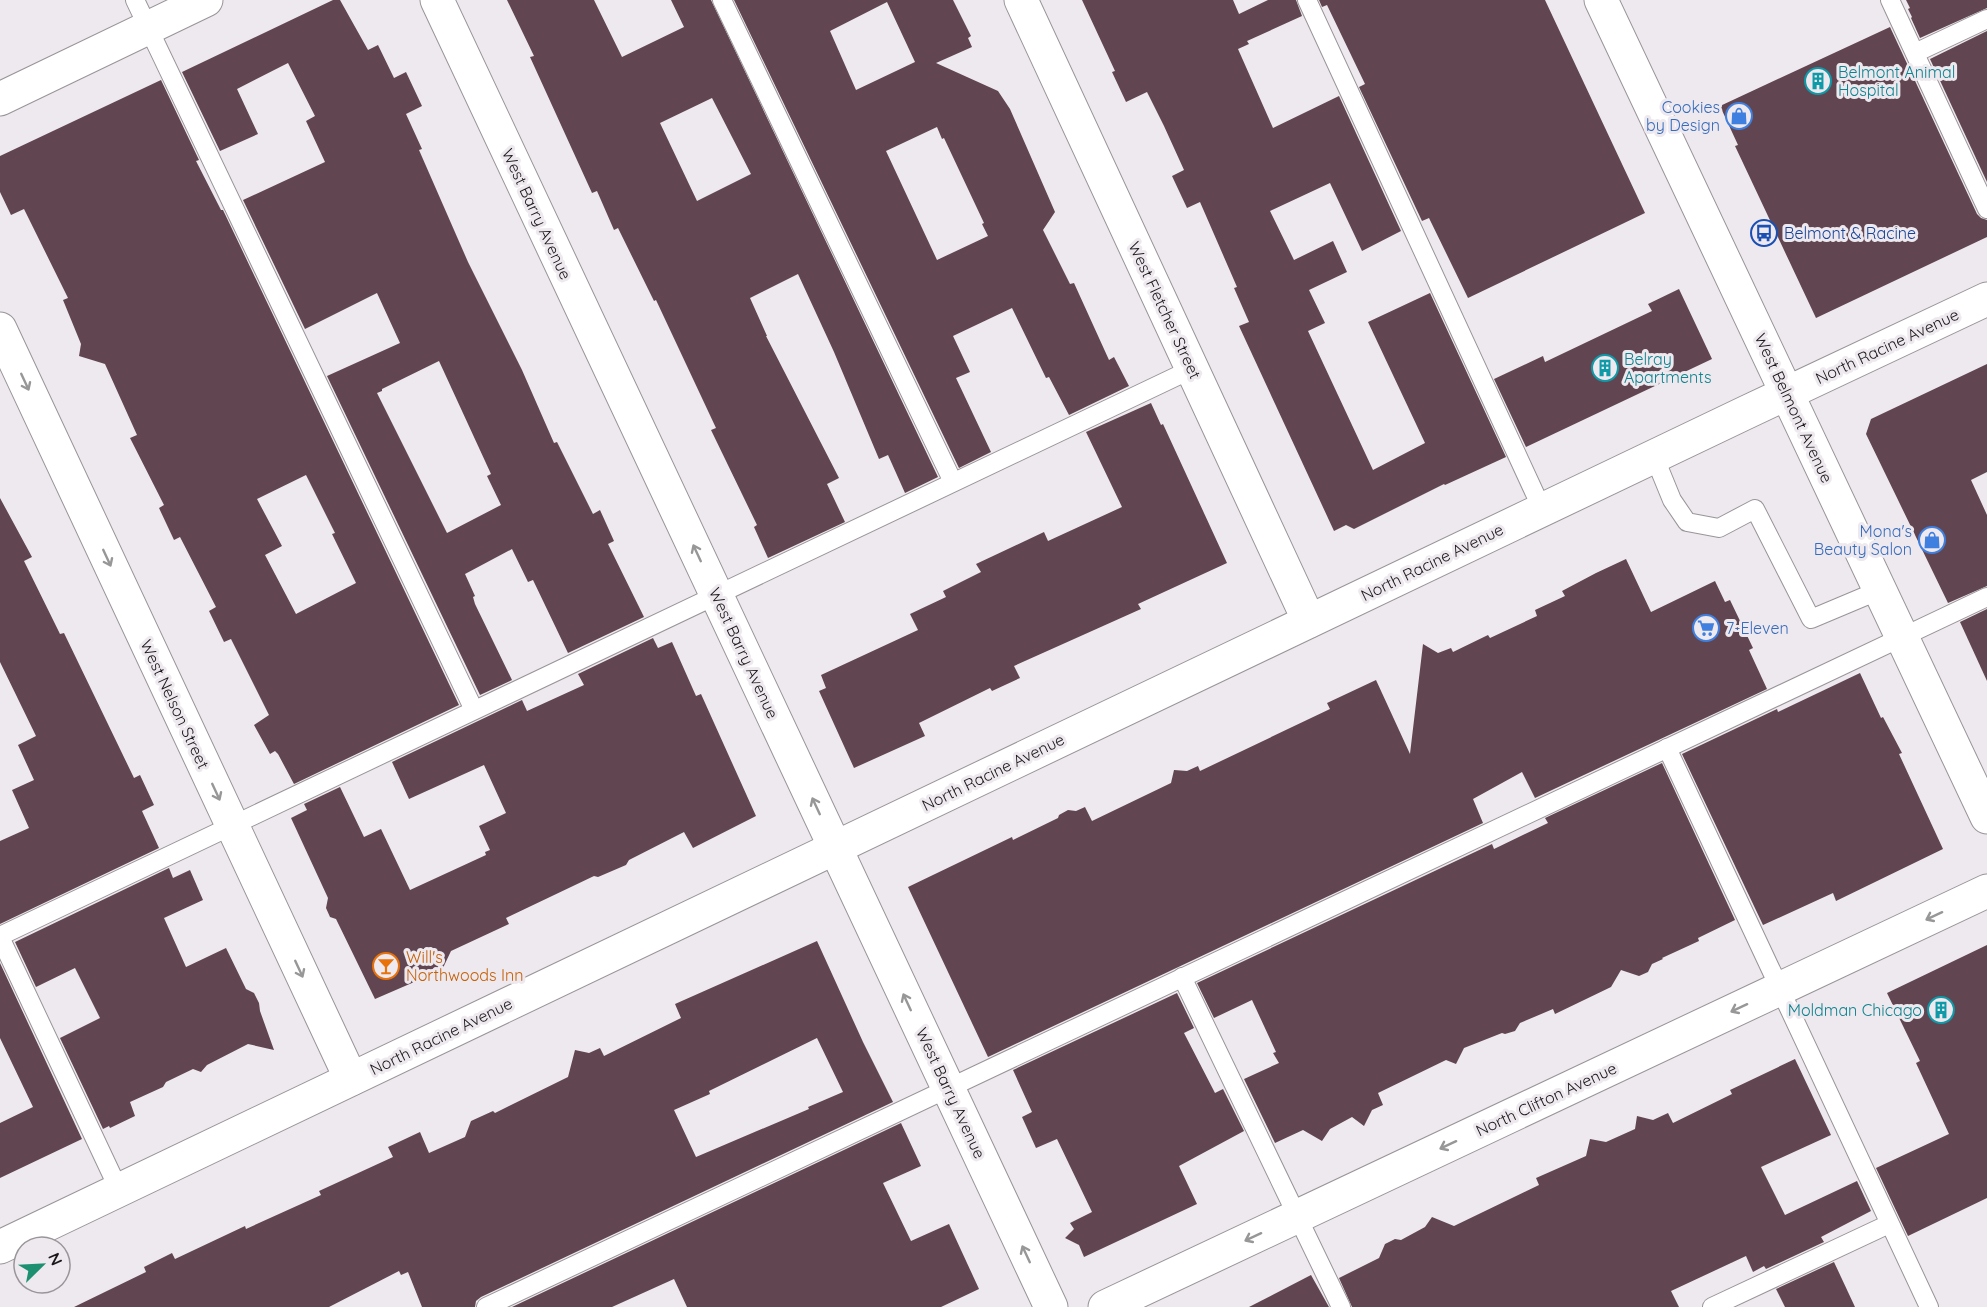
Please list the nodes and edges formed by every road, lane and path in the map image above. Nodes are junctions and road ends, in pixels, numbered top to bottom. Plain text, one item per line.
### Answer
1 (206, 0) edge
2 (437, 0) edge
3 (722, 0) edge
4 (1021, 0) edge
5 (1307, 0) edge
6 (1601, 0) edge
7 (1890, 0) edge
8 (142, 14) edge
9 (1987, 19) edge
10 (1915, 53) junction
11 (0, 99) edge
12 (1987, 209) edge
13 (1987, 299) edge
14 (0, 328) edge
15 (1192, 369) junction
16 (1787, 393) junction
17 (1654, 456) junction
18 (953, 482) junction
19 (1542, 509) junction
20 (1880, 590) junction
21 (717, 595) junction
22 (1987, 597) edge
23 (1309, 621) junction
24 (1902, 637) junction
25 (474, 710) junction
26 (1667, 748) junction
27 (1987, 817) edge
28 (232, 826) junction
29 (835, 848) junction
30 (1987, 891) edge
31 (0, 937) edge
32 (1182, 977) junction
33 (1779, 989) junction
34 (351, 1079) junction
35 (948, 1088) junction
36 (119, 1190) junction
37 (1298, 1216) junction
38 (1889, 1224) junction
39 (0, 1247) edge
40 (486, 1307) edge
41 (1051, 1307) edge
42 (1105, 1307) edge
43 (1341, 1307) edge
44 (1712, 1307) edge
45 (1929, 1307) edge

1 - 8 street
21 -> 2 street, West Barry Avenue
3 - 18 lane
4 - 15 street, West Fletcher Street
5 - 19 lane
6 - 16 street, West Belmont Avenue
7 - 10 lane
8 - 11 street
8 - 25 lane
9 - 10 lane
10 - 12 lane
13 - 16 street, North Racine Avenue
14 -> 28 street, West Nelson Street
15 - 18 lane
15 - 23 street, West Fletcher Street
16 - 17 street, North Racine Avenue
16 - 20 street, West Belmont Avenue
17 - 19 street, North Racine Avenue
17 - 20 lane
18 - 21 lane
19 - 23 street, North Racine Avenue
20 - 24 street, West Belmont Avenue
21 - 25 lane
29 -> 21 street, West Barry Avenue
22 - 24 lane
23 - 29 street, North Racine Avenue
24 - 26 lane
24 - 27 street, West Belmont Avenue
25 - 28 lane
26 - 32 lane
26 - 33 lane
28 - 31 lane
28 -> 34 street, West Nelson Street
29 - 34 street, North Racine Avenue
35 -> 29 street, West Barry Avenue
30 -> 33 street, North Clifton Avenue
31 - 36 lane
32 - 35 lane
32 - 37 lane
33 -> 37 street, North Clifton Avenue
33 - 38 lane
34 - 36 street, North Racine Avenue
35 - 40 lane
41 -> 35 street, West Barry Avenue
36 - 39 street, North Racine Avenue
37 -> 42 street, North Clifton Avenue
37 - 43 lane
38 - 44 lane
38 - 45 lane

